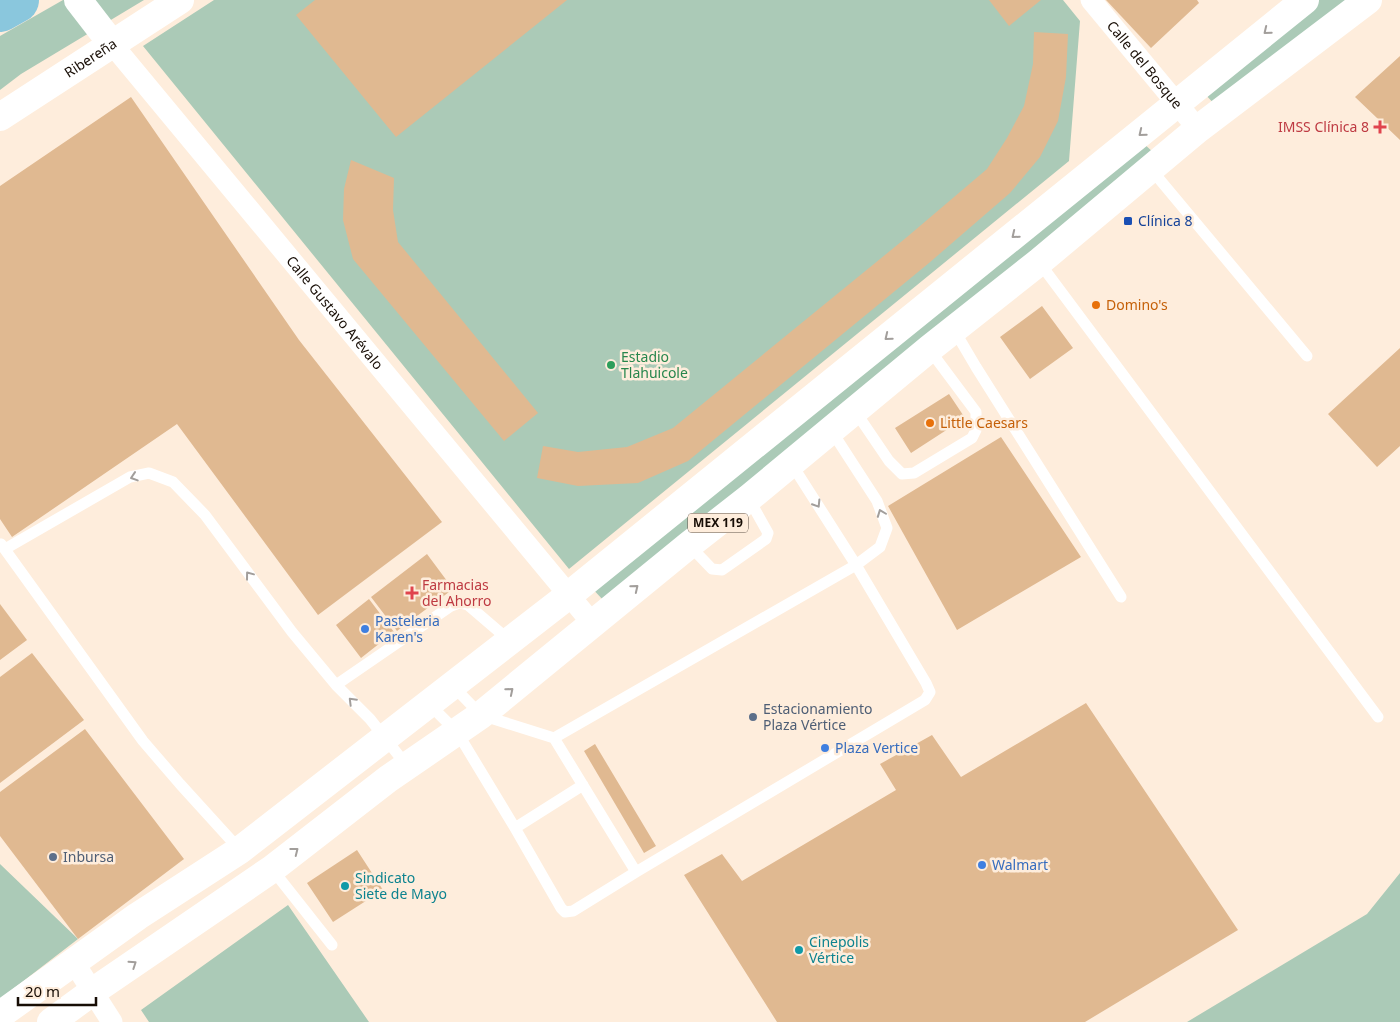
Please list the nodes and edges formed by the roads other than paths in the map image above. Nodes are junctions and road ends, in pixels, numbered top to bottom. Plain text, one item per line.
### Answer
1 (180, 0) edge
2 (1091, 0) edge
3 (1305, 0) edge
4 (1368, 0) edge
5 (82, 5) edge
6 (112, 44) junction
7 (1178, 104) junction
8 (0, 117) edge
9 (1198, 129) junction
10 (1150, 168) junction
11 (1039, 262) junction
12 (953, 328) junction
13 (928, 349) junction
14 (1307, 356) dead end
15 (855, 411) junction
16 (831, 430) junction
17 (791, 463) junction
18 (749, 498) junction
19 (689, 544) junction
20 (2, 546) edge
21 (856, 565) junction
22 (569, 596) junction
23 (1121, 597) dead end
24 (592, 623) junction
25 (510, 641) junction
26 (336, 685) junction
27 (452, 685) junction
28 (428, 704) junction
29 (481, 715) junction
30 (1378, 716) dead end
31 (456, 732) junction
32 (385, 737) junction
33 (554, 738) junction
34 (407, 766) junction
35 (583, 785) junction
36 (515, 828) junction
37 (240, 850) junction
38 (272, 869) junction
39 (636, 872) junction
40 (332, 945) dead end
41 (73, 961) junction
42 (92, 992) junction
43 (0, 1015) edge
44 (50, 1022) edge
45 (112, 1022) edge

1 - 6 main road, Ribereña
2 - 7 street, Calle del Bosque
3 -> 7 main road, MEX 119
4 - 9 main road, MEX 119
5 - 6 main road, Calle Gustavo Arévalo
6 - 8 main road, Ribereña
6 - 22 street, Calle Gustavo Arévalo
7 - 9 street, Calle del Bosque
7 -> 22 main road, MEX 119
9 - 10 main road, MEX 119
10 - 11 main road, MEX 119
10 - 14 lane
11 - 12 main road, MEX 119
11 - 30 lane
12 - 13 main road, MEX 119
12 - 23 lane
13 - 15 main road, MEX 119
13 - 15 lane
15 - 16 main road, MEX 119
16 - 17 main road, MEX 119
21 -> 16 lane
17 - 18 main road, MEX 119
17 -> 21 lane
18 - 19 main road, MEX 119
18 - 19 lane
24 -> 19 main road, MEX 119
26 -> 20 lane
20 - 37 lane
21 - 33 lane
21 - 39 lane
22 - 24 street, Calle Gustavo Arévalo
22 - 25 main road, MEX 119
29 -> 24 main road, MEX 119
25 - 26 lane
25 - 27 main road, MEX 119
32 -> 26 lane
27 - 28 main road, MEX 119
27 - 29 lane
28 - 31 lane
28 - 32 main road, MEX 119
29 - 31 main road, MEX 119
29 - 33 lane
31 - 34 main road, MEX 119
31 - 36 lane
32 - 34 lane
32 - 37 main road, MEX 119
33 - 35 lane
38 -> 34 main road, MEX 119
35 - 36 lane
35 - 39 lane
36 - 39 lane
37 - 41 main road, MEX 119
38 - 40 lane
42 -> 38 main road, MEX 119
41 - 42 street
41 - 43 main road, MEX 119
42 - 44 main road, MEX 119
42 - 45 street

